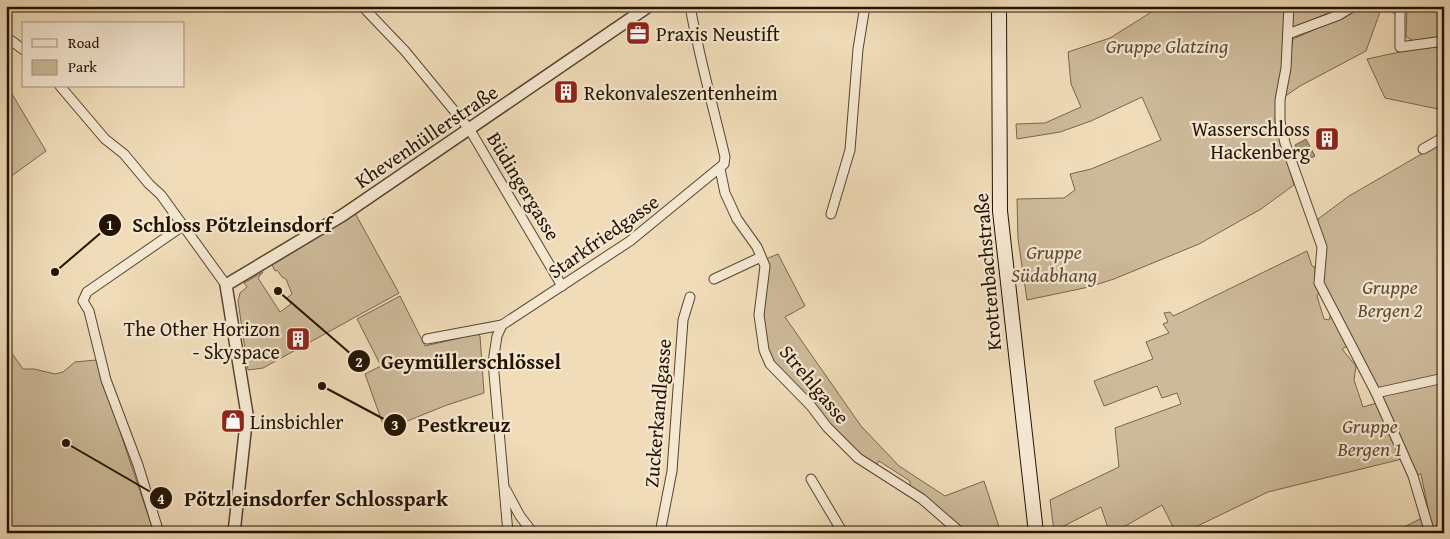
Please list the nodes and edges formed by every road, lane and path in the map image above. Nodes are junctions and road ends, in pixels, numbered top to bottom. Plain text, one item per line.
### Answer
1 (362, 6) edge
2 (690, 6) edge
3 (865, 6) edge
4 (1000, 6) edge
5 (1289, 6) edge
6 (1354, 6) edge
7 (1400, 6) edge
8 (644, 8) edge
9 (1288, 34) junction
10 (6, 37) edge
11 (1444, 41) edge
12 (22, 49) edge
13 (62, 88) edge
14 (470, 130) junction
15 (1444, 137) edge
16 (1423, 149) dead end
17 (720, 169) junction
18 (832, 214) dead end
19 (184, 225) junction
20 (762, 257) junction
21 (714, 279) dead end
22 (226, 286) junction
23 (562, 286) junction
24 (690, 298) dead end
25 (502, 325) junction
26 (427, 339) dead end
27 (1444, 378) edge
28 (1376, 393) junction
29 (811, 479) dead end
30 (504, 485) junction
31 (159, 533) edge
32 (234, 533) edge
33 (508, 533) edge
34 (533, 533) edge
35 (660, 533) edge
36 (843, 533) edge
37 (961, 533) edge
38 (1036, 533) edge
39 (1430, 533) edge

1 - 14 street, Büdingergasse
2 - 17 street
3 - 18 street
4 - 38 main road, Krottenbachstraße
5 - 9 street
6 - 9 street
7 - 11 street
8 - 14 street, Khevenhüllerstraße
9 - 28 street
10 - 12 street
13 - 19 street
14 - 22 street, Khevenhüllerstraße
14 - 23 street, Büdingergasse
15 - 16 street
17 - 20 street
17 - 23 street, Starkfriedgasse
19 - 22 street
19 - 31 street
20 - 21 street
20 - 37 street, Strehlgasse
22 - 32 street
23 - 25 street, Starkfriedgasse
24 - 35 street, Zuckerkandlgasse
25 - 26 street, Starkfriedgasse
25 - 30 street
27 - 28 street
28 - 39 street
29 - 36 street
30 - 33 street
30 - 34 street

